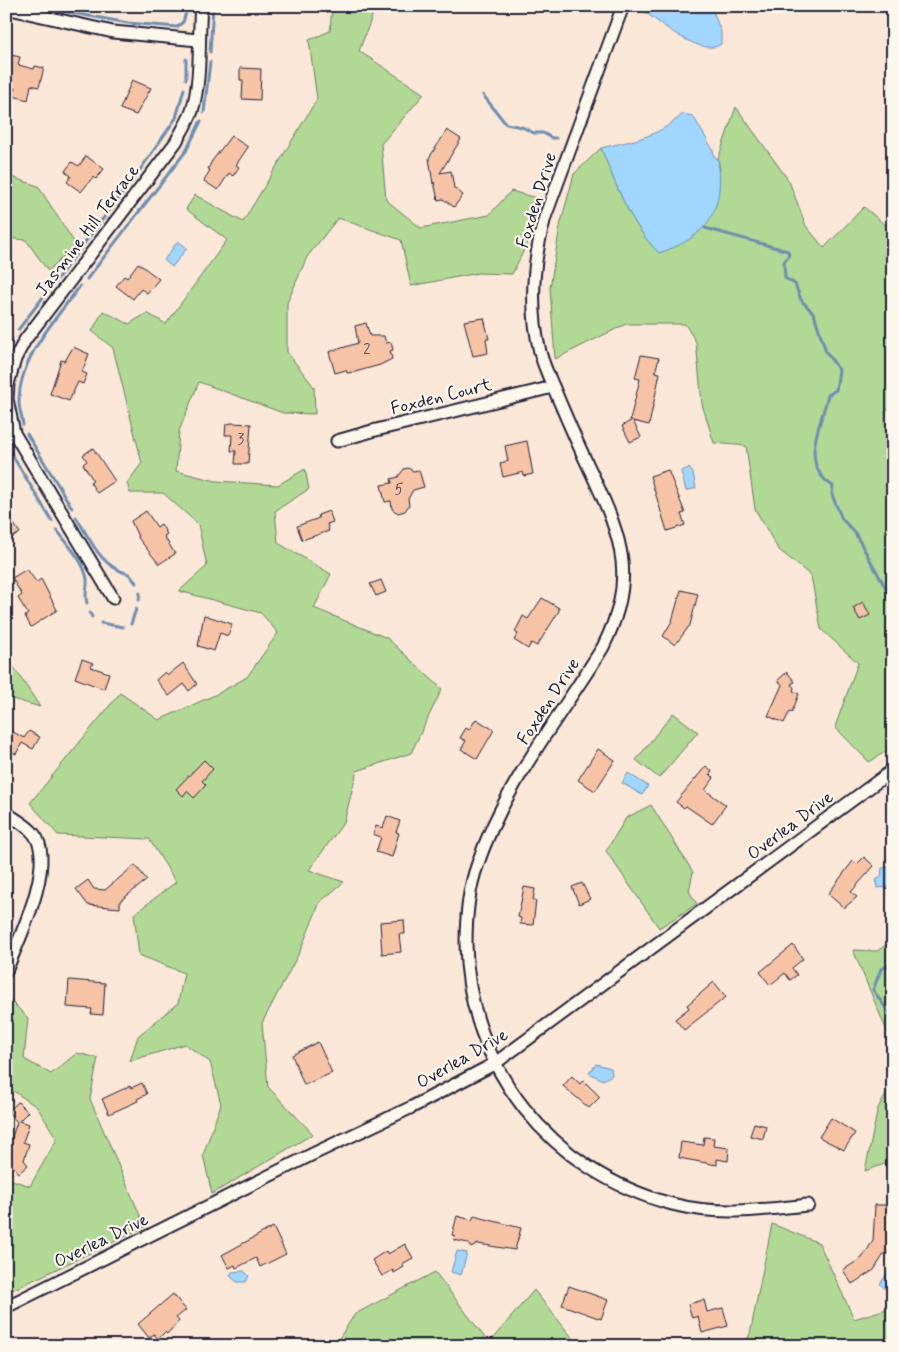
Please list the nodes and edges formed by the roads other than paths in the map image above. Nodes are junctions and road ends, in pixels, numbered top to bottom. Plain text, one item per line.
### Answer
1 (201, 6) edge
2 (624, 6) edge
3 (6, 8) edge
4 (198, 40) junction
5 (553, 387) junction
6 (337, 441) dead end
7 (113, 598) dead end
8 (893, 770) edge
9 (6, 813) edge
10 (6, 971) edge
11 (494, 1064) junction
12 (808, 1205) dead end
13 (6, 1307) edge

1 - 4 street, Jasmine Hill Terrace
2 - 5 street, Foxden Drive
3 - 4 street
4 - 7 street, Jasmine Hill Terrace
5 - 6 street, Foxden Court
5 - 11 street, Foxden Drive
8 - 11 street, Overlea Drive
9 - 10 street
11 - 12 street, Foxden Drive
11 - 13 street, Overlea Drive

